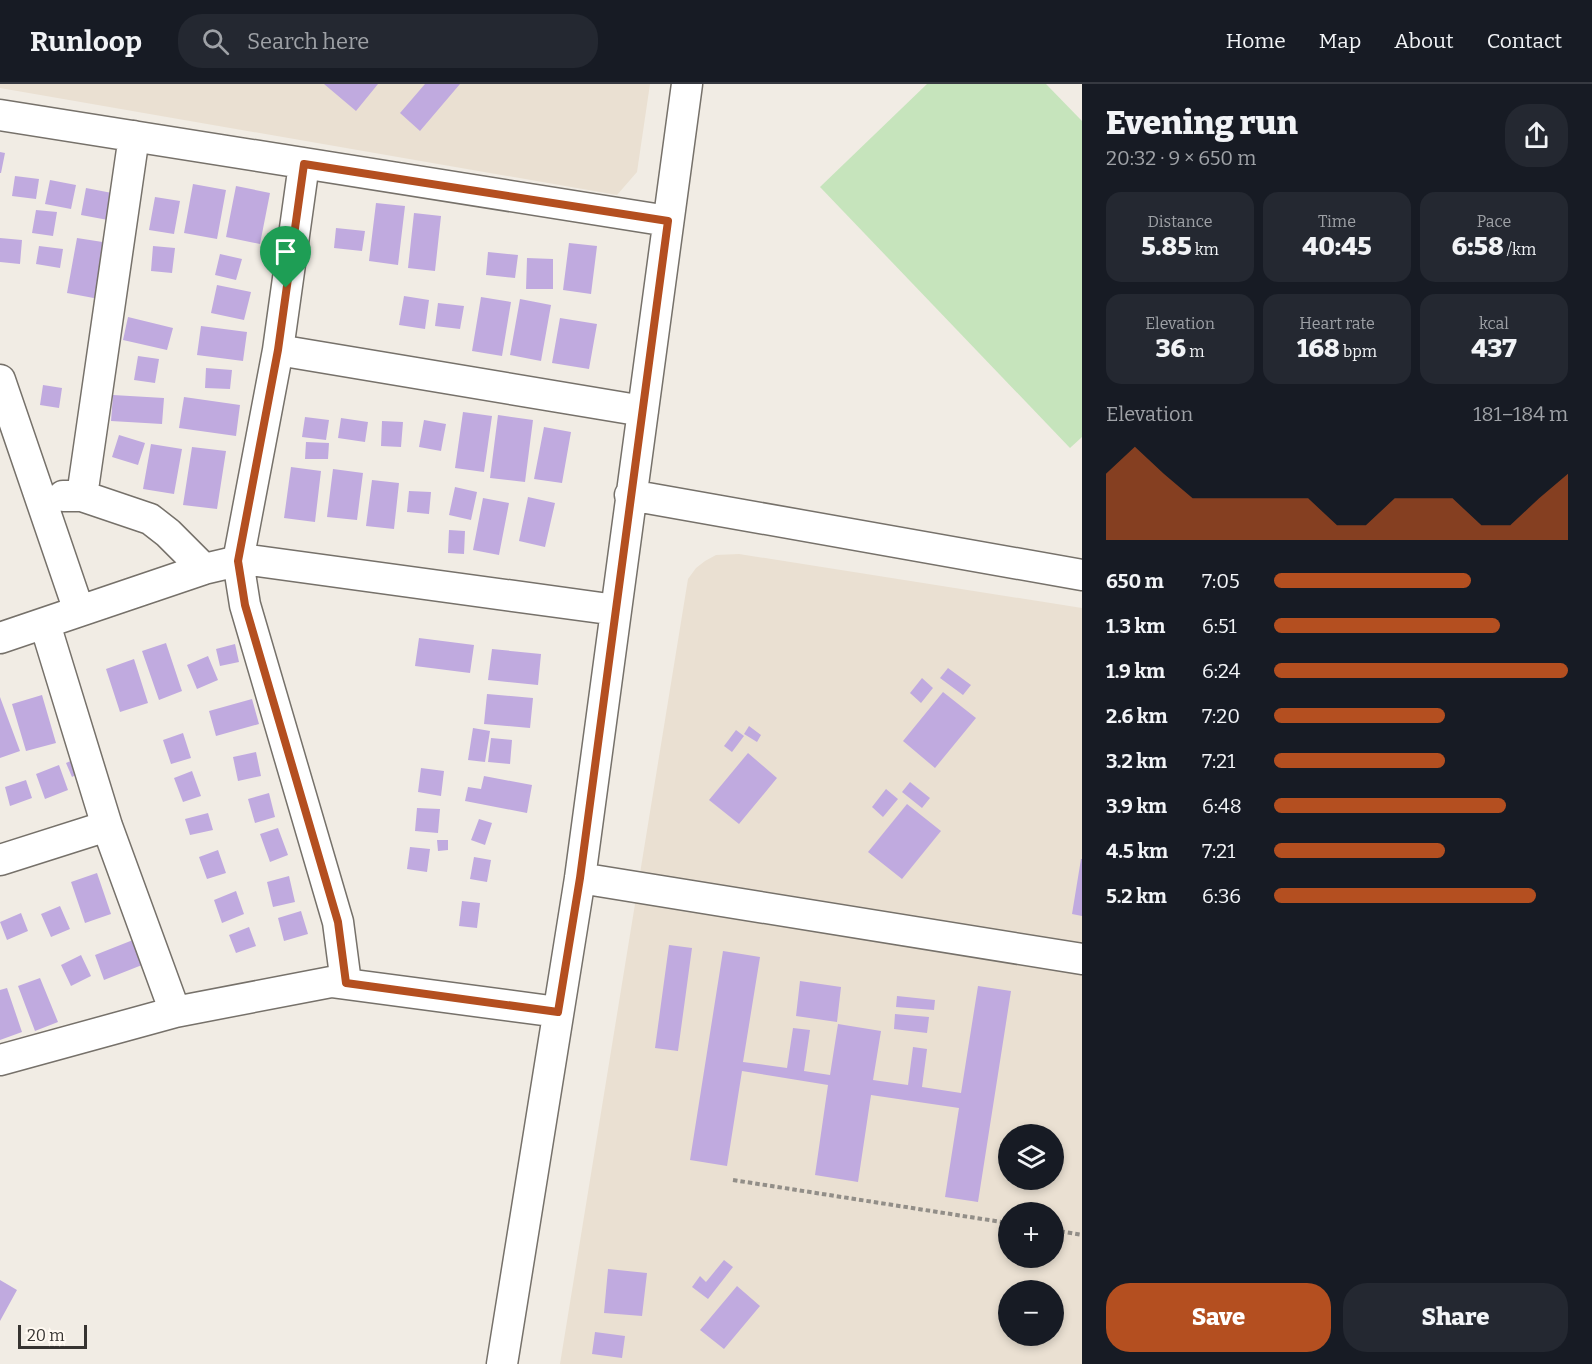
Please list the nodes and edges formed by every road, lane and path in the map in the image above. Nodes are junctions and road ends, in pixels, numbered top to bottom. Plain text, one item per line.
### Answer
1 (687, 84) edge
2 (0, 115) edge
3 (134, 136) junction
4 (304, 164) junction
5 (668, 221) junction
6 (278, 350) junction
7 (0, 380) edge
8 (643, 411) junction
9 (6, 420) edge
10 (630, 495) junction
11 (82, 496) junction
12 (41, 499) junction
13 (238, 561) junction
14 (204, 569) junction
15 (1082, 575) edge
16 (616, 610) junction
17 (79, 611) junction
18 (45, 624) junction
19 (0, 638) edge
20 (107, 826) junction
21 (0, 860) edge
22 (580, 878) junction
23 (1082, 959) edge
24 (346, 983) junction
25 (175, 1012) junction
26 (558, 1012) junction
27 (0, 1060) edge
28 (734, 1180) dead end
29 (998, 1221) edge
30 (1064, 1232) edge
31 (1082, 1235) edge
32 (502, 1364) edge

1 - 5 street
2 - 3 street
3 - 4 street
3 - 11 street
4 - 5 street
4 - 6 street
5 - 8 street
6 - 8 street
6 - 13 street
7 - 9 street
8 - 10 street
9 - 12 street
10 - 15 street
10 - 16 street
11 - 12 street
11 - 14 street
12 - 17 street
13 - 14 street
13 - 16 street
13 - 24 street
14 - 17 street
16 - 22 street
17 - 18 street
18 - 19 street
18 - 20 street
20 - 21 street
20 - 25 street
22 - 23 street
22 - 26 street
24 - 25 street
24 - 26 street
25 - 27 street
26 - 32 street
28 - 29 path
30 - 31 path

